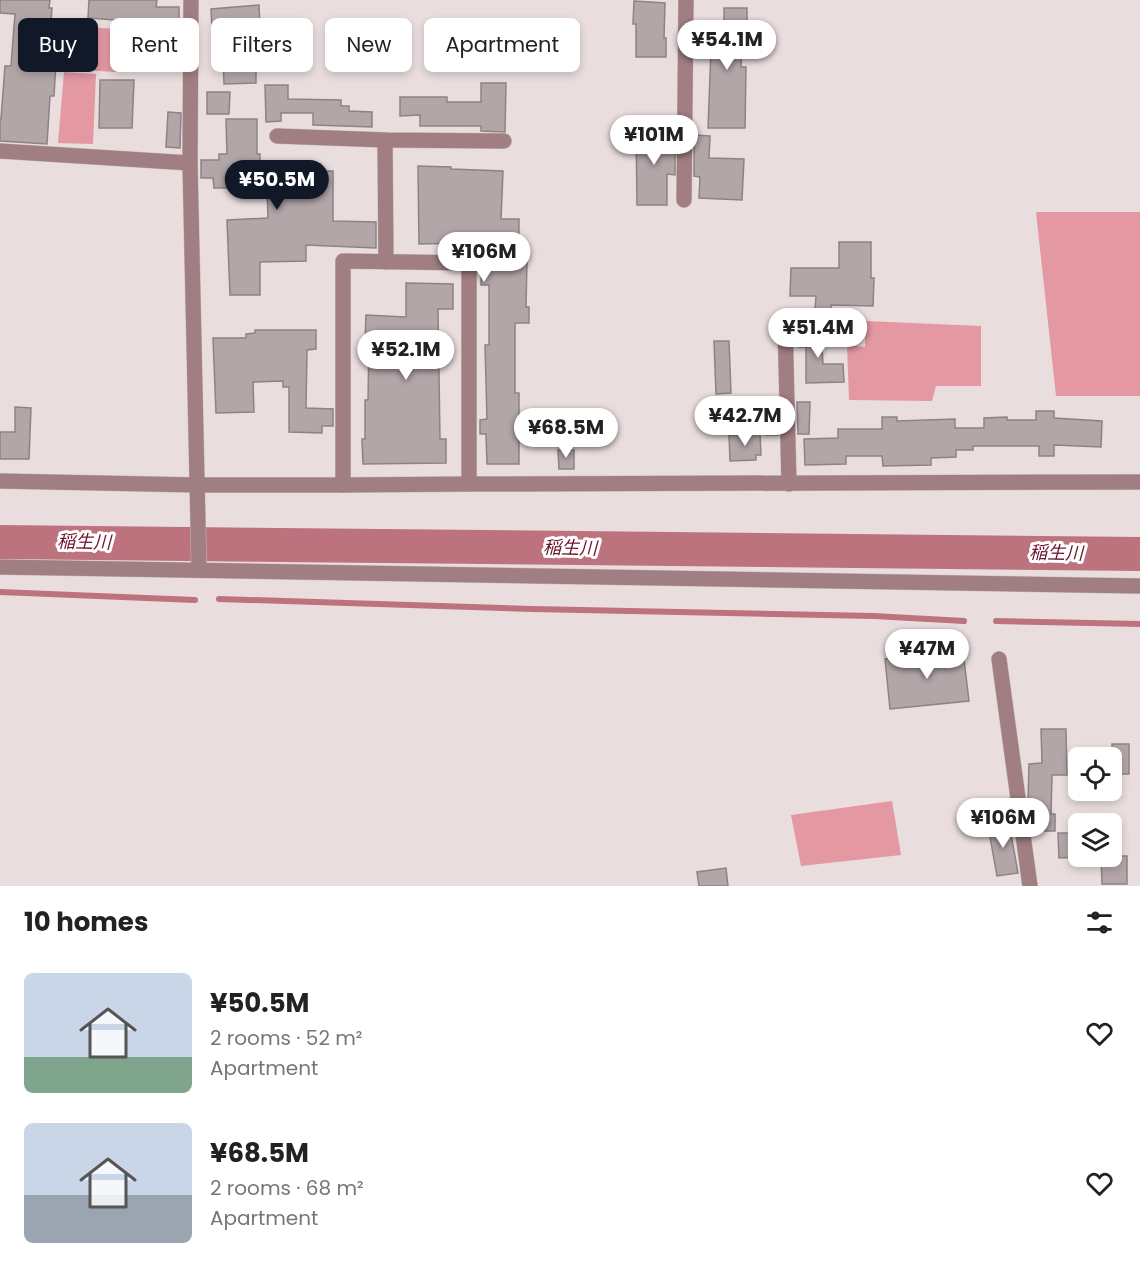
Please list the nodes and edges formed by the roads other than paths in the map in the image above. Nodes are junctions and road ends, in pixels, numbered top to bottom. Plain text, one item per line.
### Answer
1 (191, 0) edge
2 (686, 0) edge
3 (277, 136) dead end
4 (385, 140) junction
5 (504, 141) dead end
6 (0, 151) edge
7 (190, 163) junction
8 (684, 200) dead end
9 (386, 262) junction
10 (785, 322) dead end
11 (0, 481) edge
12 (1140, 482) edge
13 (469, 484) junction
14 (789, 484) junction
15 (197, 485) junction
16 (343, 485) junction
17 (199, 563) junction
18 (0, 567) edge
19 (1140, 586) edge
20 (999, 658) dead end
21 (1030, 886) edge

1 - 7 street
2 - 8 street
3 - 4 street
4 - 5 street
4 - 9 street
6 - 7 street
7 - 15 street
9 - 13 street
9 - 16 street
10 - 14 street
11 - 15 street
12 - 14 street
13 - 14 street
13 - 16 street
15 - 16 street
15 - 17 street
17 - 18 street
17 - 19 street
20 - 21 street

